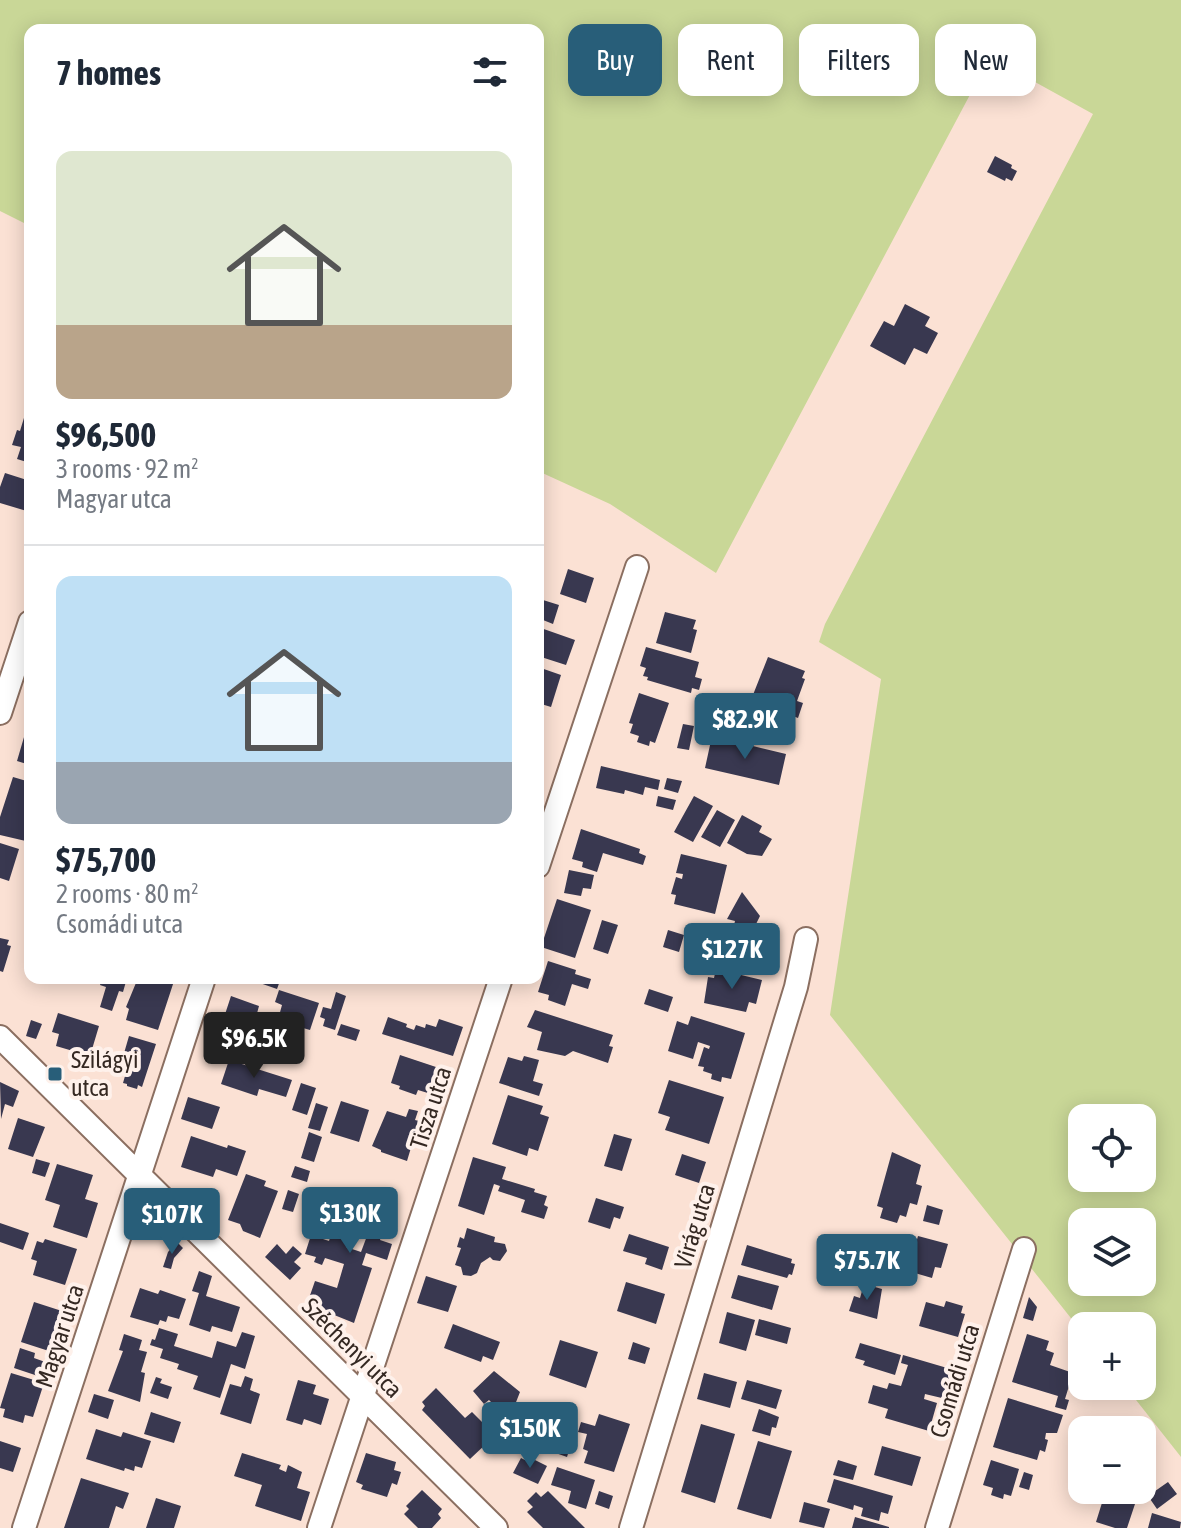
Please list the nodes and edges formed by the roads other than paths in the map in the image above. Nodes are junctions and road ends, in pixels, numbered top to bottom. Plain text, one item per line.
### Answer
1 (637, 567) dead end
2 (24, 640) edge
3 (0, 713) edge
4 (544, 848) edge
5 (806, 939) dead end
6 (202, 984) edge
7 (499, 984) edge
8 (0, 1037) edge
9 (140, 1176) junction
10 (1024, 1249) dead end
11 (363, 1395) junction
12 (24, 1528) edge
13 (319, 1528) edge
14 (496, 1528) edge
15 (631, 1528) edge
16 (937, 1528) edge

1 - 4 street
2 - 3 street
5 - 15 street, Virág utca
6 - 9 street, Magyar utca
7 - 11 street, Tisza utca
8 - 9 street, Széchenyi utca
9 - 11 street, Széchenyi utca
9 - 12 street, Magyar utca
10 - 16 street, Csomádi utca
11 - 13 street, Tisza utca
11 - 14 street, Széchenyi utca

